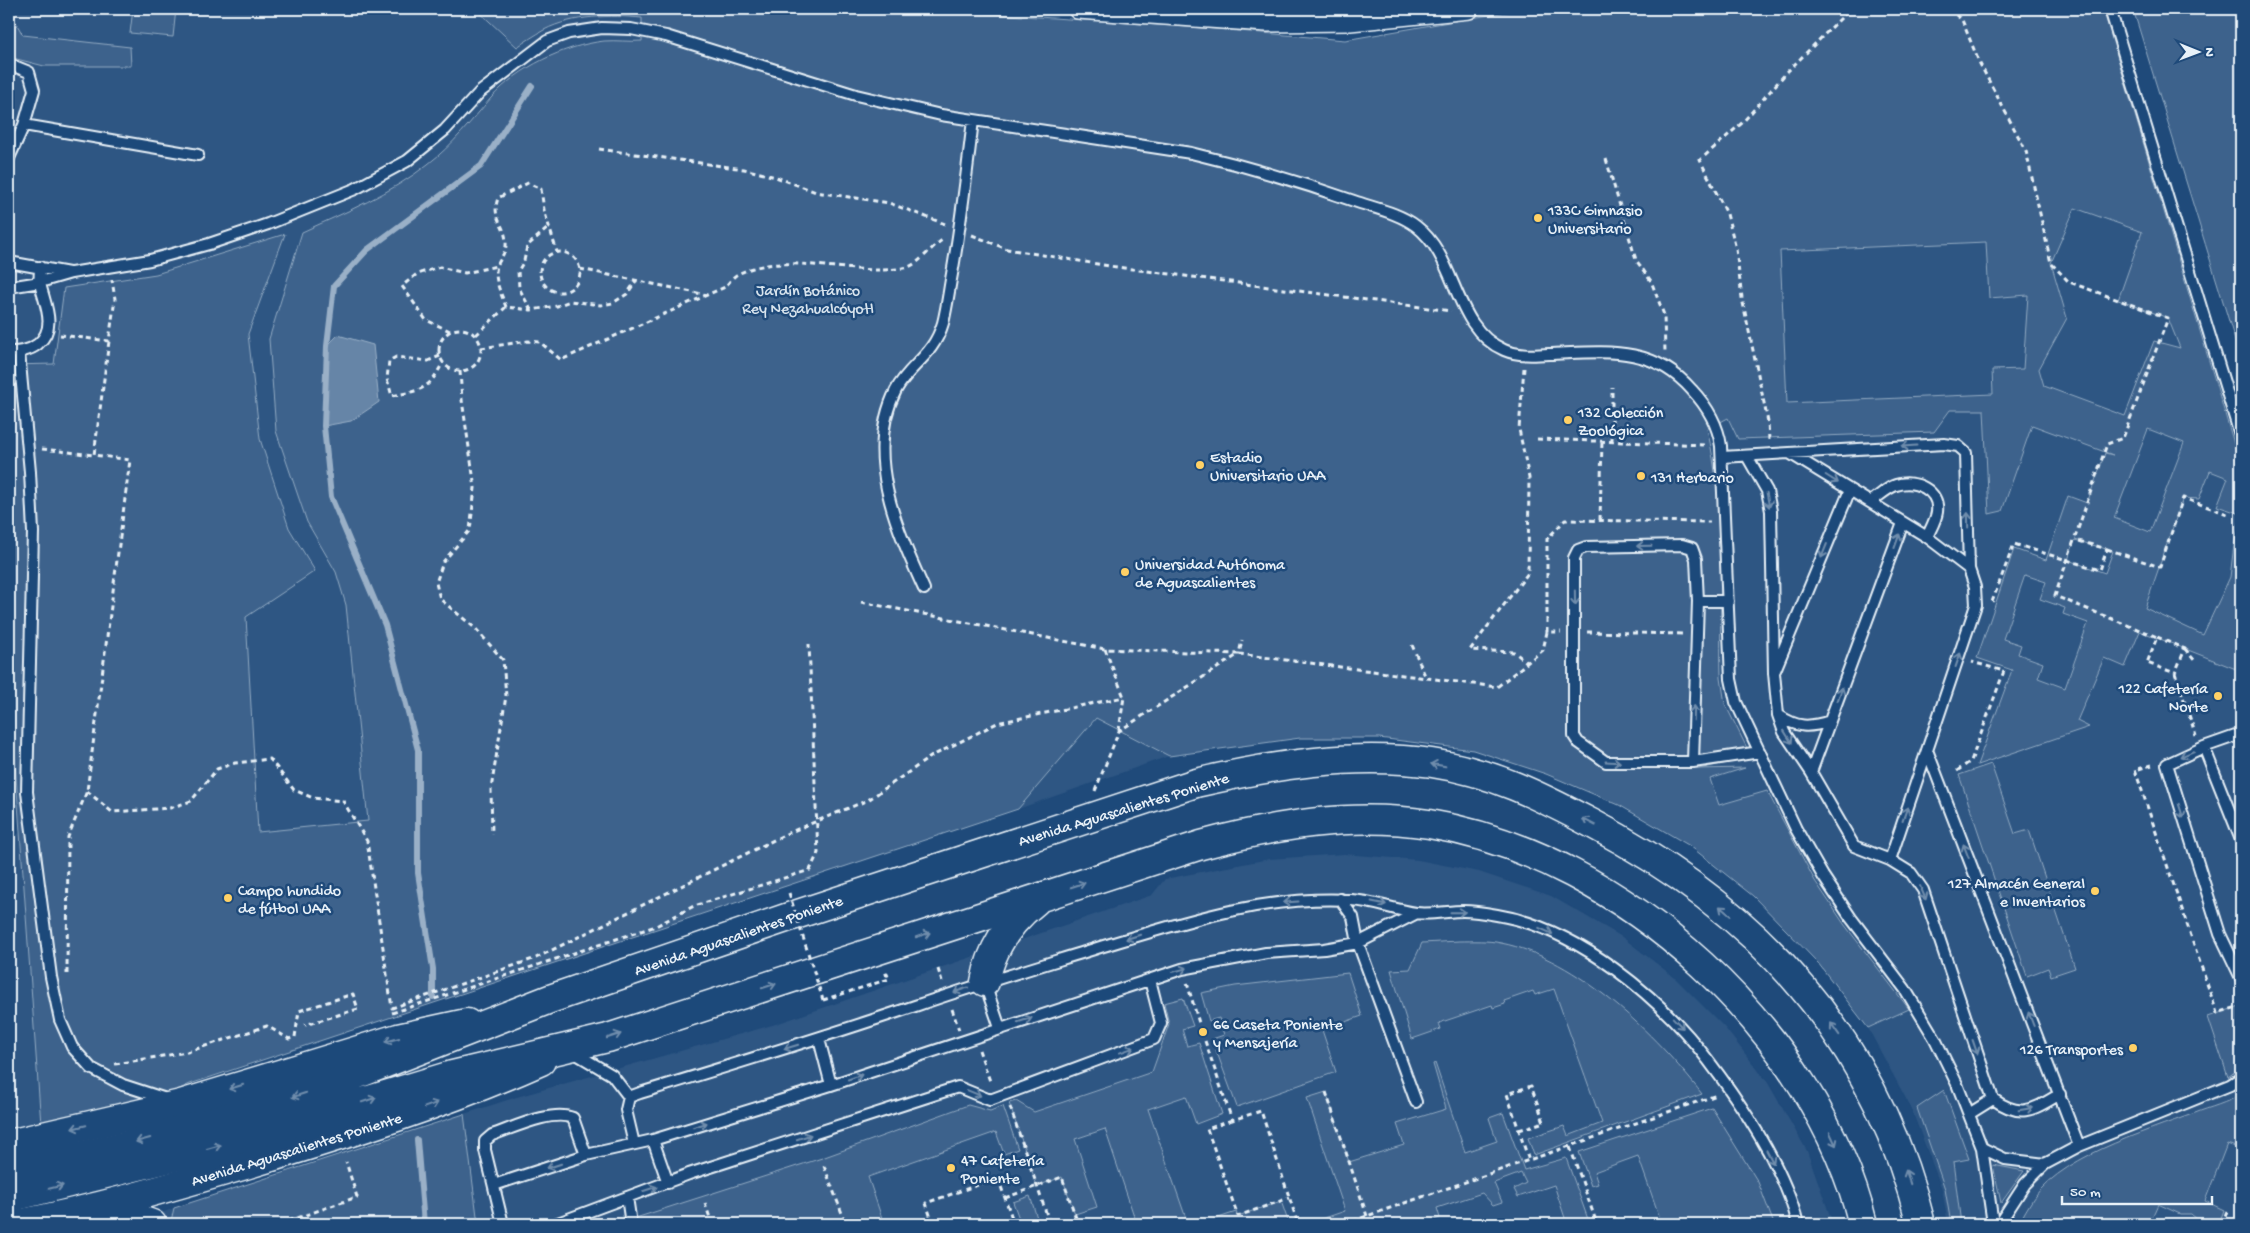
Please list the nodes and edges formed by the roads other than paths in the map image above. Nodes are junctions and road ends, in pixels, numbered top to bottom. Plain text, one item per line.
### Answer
1 (1078, 9) edge
2 (1469, 9) edge
3 (2110, 9) edge
4 (9, 64) edge
5 (973, 120) junction
6 (24, 125) junction
7 (198, 155) dead end
8 (9, 158) edge
9 (9, 262) edge
10 (40, 267) junction
11 (70, 273) junction
12 (40, 282) junction
13 (9, 287) edge
14 (14, 352) edge
15 (2241, 438) edge
16 (1791, 454) junction
17 (1747, 456) junction
18 (1722, 458) junction
19 (1850, 490) junction
20 (1870, 502) junction
21 (1903, 523) junction
22 (1927, 537) junction
23 (1969, 569) junction
24 (924, 589) dead end
25 (1698, 601) junction
26 (1728, 601) junction
27 (1774, 673) junction
28 (1778, 714) junction
29 (1830, 721) junction
30 (2241, 734) edge
31 (2201, 744) junction
32 (1927, 750) junction
33 (1760, 752) junction
34 (1693, 762) junction
35 (1811, 772) junction
36 (2241, 840) edge
37 (1890, 860) junction
38 (1041, 897) junction
39 (1340, 899) junction
40 (1417, 913) junction
41 (1358, 943) junction
42 (2241, 978) edge
43 (1150, 980) junction
44 (985, 982) junction
45 (508, 1014) junction
46 (1000, 1028) junction
47 (818, 1039) junction
48 (568, 1049) junction
49 (2241, 1078) edge
50 (831, 1085) junction
51 (2060, 1094) junction
52 (629, 1097) junction
53 (1993, 1098) junction
54 (1416, 1102) dead end
55 (181, 1104) junction
56 (1969, 1114) junction
57 (653, 1140) junction
58 (9, 1144) edge
59 (634, 1144) junction
60 (2079, 1146) junction
61 (1982, 1148) junction
62 (586, 1155) junction
63 (2045, 1164) junction
64 (13, 1170) dead end
65 (668, 1183) junction
66 (494, 1185) junction
67 (627, 1197) junction
68 (9, 1198) edge
69 (83, 1210) junction
70 (17, 1224) edge
71 (152, 1224) edge
72 (504, 1224) edge
73 (555, 1224) edge
74 (631, 1224) edge
75 (1798, 1224) edge
76 (1863, 1224) edge
77 (1921, 1224) edge
78 (1994, 1224) edge
79 (1999, 1224) edge

1 - 2 street
3 - 15 lane
4 - 6 lane
5 - 11 lane
5 - 18 lane
5 - 24 lane
6 - 7 lane
6 - 8 lane
9 - 10 lane
10 - 11 lane
10 - 12 lane
11 - 12 lane
12 - 13 lane
12 - 14 lane
14 - 55 lane
16 - 17 lane
16 -> 19 lane
23 -> 16 lane
17 - 18 lane
17 -> 27 lane
18 - 26 lane
19 - 20 lane
19 -> 27 lane
20 - 21 lane
20 - 22 lane
21 - 22 lane
29 -> 21 lane
22 - 23 lane
32 -> 23 lane
25 - 26 lane
34 -> 25 lane
25 -> 34 lane
26 - 33 lane
27 - 28 lane
28 - 29 lane
28 -> 35 lane
29 - 35 lane
30 - 31 lane
31 - 36 lane
31 -> 42 lane
37 -> 32 lane
51 -> 32 lane
33 - 34 lane
33 - 56 lane
35 - 37 lane
37 -> 53 lane
38 - 44 main road
48 -> 38 main road, Avenida Aguascalientes Poniente
38 -> 76 main road, Avenida Aguascalientes Poniente
39 -> 40 lane
39 - 41 lane
39 -> 44 lane
40 - 41 lane
40 -> 75 lane
43 -> 41 lane
41 - 54 lane
46 -> 43 lane
65 -> 43 lane
44 - 46 lane
44 -> 47 lane
45 -> 55 main road, Avenida Aguascalientes Poniente
45 -> 64 main road, Avenida Aguascalientes Poniente
77 -> 45 main road, Avenida Aguascalientes Poniente
50 -> 46 lane
47 - 50 lane
47 -> 52 lane
48 - 52 lane
68 -> 48 main road, Avenida Aguascalientes Poniente
69 -> 48 main road, Avenida Aguascalientes Poniente
49 - 60 lane
57 -> 50 lane
53 -> 51 lane
51 - 60 lane
52 - 59 lane
53 - 56 lane
55 -> 58 main road, Avenida Aguascalientes Poniente
56 - 61 lane
57 - 59 lane
57 - 65 lane
59 - 62 lane
60 - 63 lane
61 - 63 lane
61 - 78 lane
62 -> 66 lane
62 - 66 lane
63 - 79 lane
67 -> 65 lane
66 - 72 lane
67 - 73 lane
67 - 74 lane
69 - 70 main road, Avenida Aguascalientes Poniente
69 - 71 main road

